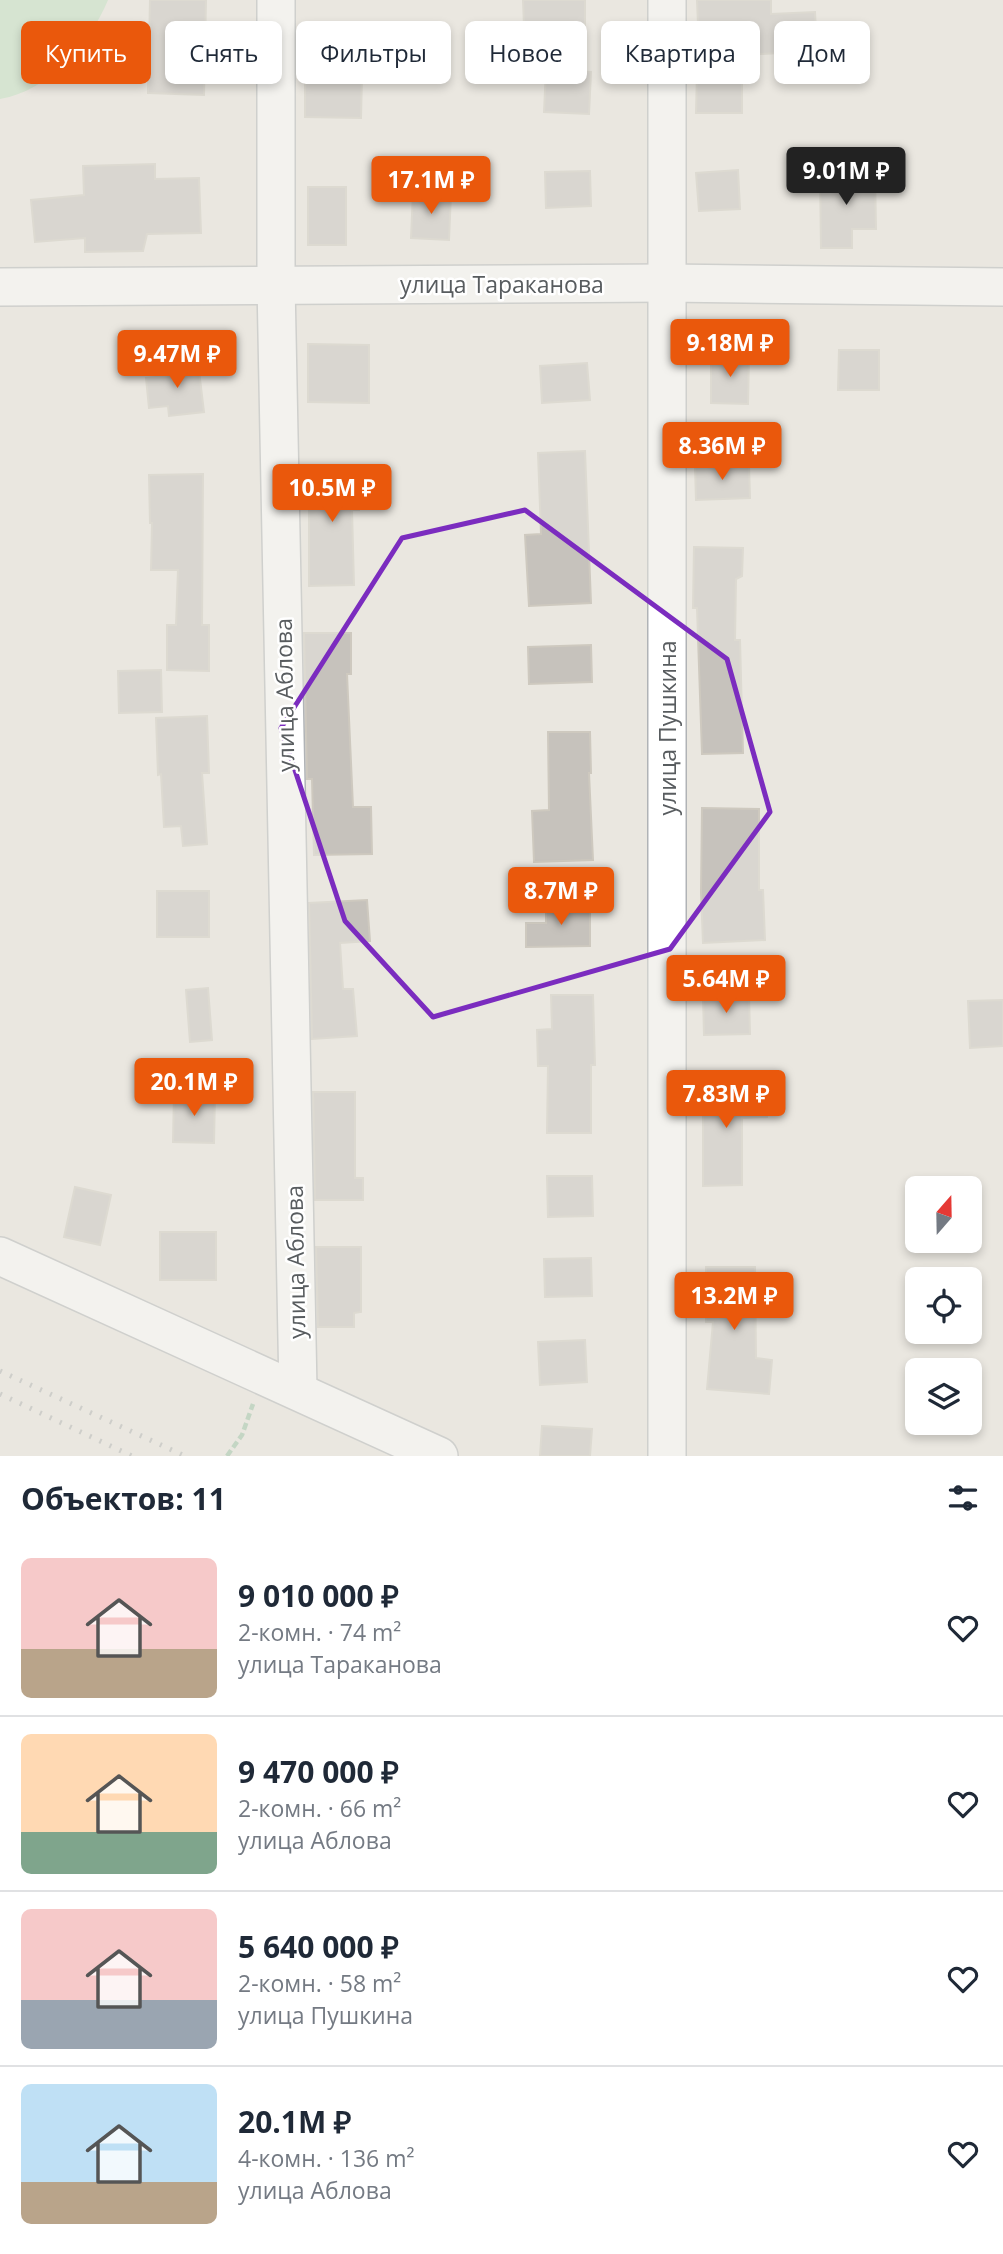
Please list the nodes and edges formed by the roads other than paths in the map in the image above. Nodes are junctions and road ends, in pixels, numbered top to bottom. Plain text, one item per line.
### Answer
1 (276, 0) edge
2 (667, 0) edge
3 (276, 284) junction
4 (667, 284) junction
5 (1003, 286) edge
6 (0, 287) edge
7 (0, 1256) edge
8 (298, 1390) junction
9 (439, 1456) edge
10 (667, 1456) edge

1 - 3 street, улица Аблова
2 - 4 street, улица Пушкина
3 - 4 street, улица Тараканова
3 - 6 street, улица Тараканова
3 - 8 street, улица Аблова
4 - 5 street, улица Тараканова
4 - 10 street, улица Пушкина
7 - 8 street
8 - 9 street

